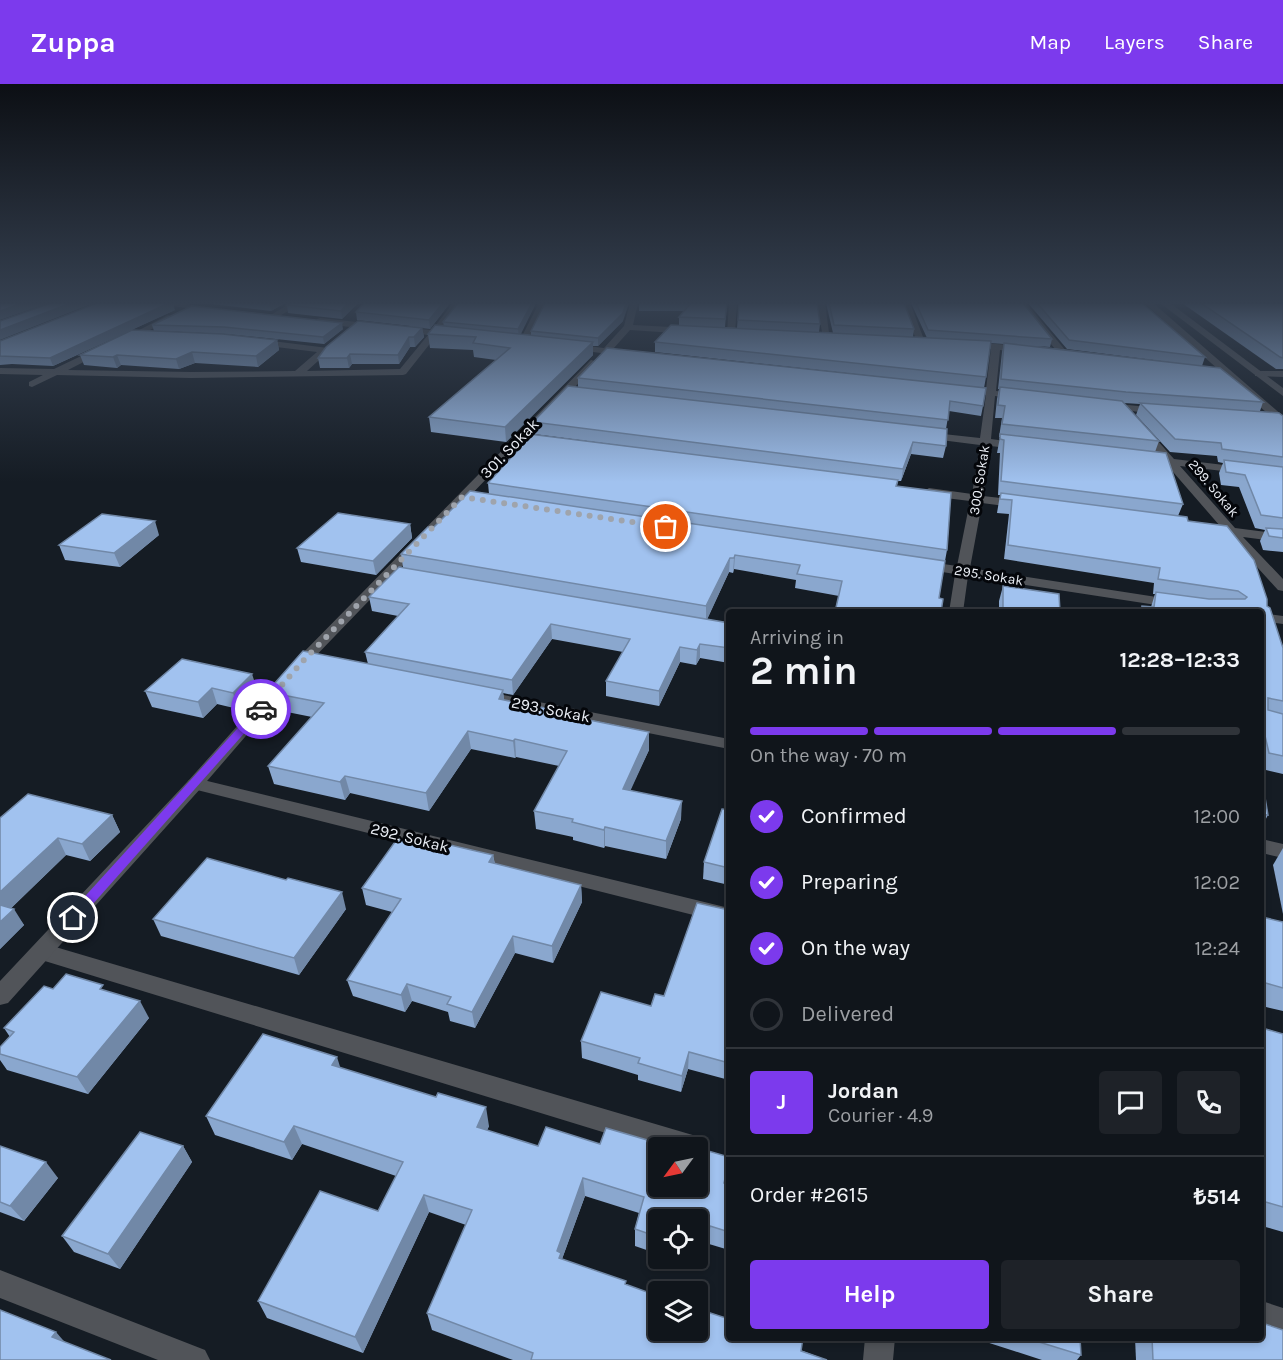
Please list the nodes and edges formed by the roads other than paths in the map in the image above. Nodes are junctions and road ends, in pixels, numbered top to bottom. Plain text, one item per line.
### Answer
1 (75, 363) edge
2 (310, 363) edge
3 (411, 363) edge
4 (596, 363) edge
5 (994, 363) edge
6 (1216, 363) edge
7 (1243, 363) edge
8 (0, 371) edge
9 (56, 371) junction
10 (1208, 372) edge
11 (298, 373) junction
12 (1258, 374) junction
13 (1230, 375) junction
14 (1283, 375) edge
15 (32, 384) dead end
16 (955, 388) edge
17 (990, 392) junction
18 (1283, 393) edge
19 (1034, 398) edge
20 (1100, 405) edge
21 (1122, 408) junction
22 (1168, 411) edge
23 (1258, 418) edge
24 (1282, 420) edge
25 (915, 434) edge
26 (985, 442) junction
27 (1032, 447) edge
28 (1138, 458) edge
29 (1173, 462) junction
30 (1283, 475) edge
31 (918, 490) edge
32 (462, 497) junction
33 (977, 498) junction
34 (485, 501) edge
35 (1035, 506) edge
36 (1196, 527) edge
37 (1231, 531) junction
38 (1283, 538) edge
39 (915, 564) edge
40 (961, 571) junction
41 (388, 572) junction
42 (410, 576) edge
43 (1283, 587) edge
44 (1184, 605) edge
45 (956, 609) edge
46 (1264, 617) edge
47 (1283, 620) edge
48 (303, 661) junction
49 (326, 665) edge
50 (464, 692) edge
51 (726, 743) edge
52 (195, 784) junction
53 (1264, 846) edge
54 (1283, 851) edge
55 (726, 915) edge
56 (42, 952) junction
57 (0, 996) edge
58 (661, 1137) edge
59 (0, 1284) edge
60 (1264, 1316) edge
61 (1283, 1322) edge
62 (880, 1341) edge
63 (195, 1360) edge
64 (878, 1360) edge

1 - 9 street
2 - 11 street
3 - 11 street
4 - 32 street, 301. Sokak
5 - 17 street, 300. Sokak
6 - 13 street
7 - 12 street
8 - 9 street
9 - 11 street
9 - 15 street
10 - 13 street
12 - 13 street
12 - 14 street
12 - 18 street
13 - 24 street
16 - 17 street
17 - 19 street
17 - 26 street, 300. Sokak
20 - 21 street
21 - 22 street
21 - 29 street, 299. Sokak
23 - 24 street
25 - 26 street
26 - 27 street
26 - 33 street, 300. Sokak
28 - 29 street
29 - 30 street
29 - 37 street, 299. Sokak
31 - 33 street
32 - 34 street
32 - 41 street, 301. Sokak
33 - 35 street
33 - 40 street, 300. Sokak
36 - 37 street
37 - 38 street
37 - 43 street, 299. Sokak
39 - 40 street, 295. Sokak
40 - 44 street, 295. Sokak
40 - 45 street, 300. Sokak
41 - 42 street
41 - 48 street, 301. Sokak
46 - 47 street
48 - 49 street
48 - 52 street, 301. Sokak
50 - 51 street, 293. Sokak
52 - 55 street, 292. Sokak
52 - 56 street, 301. Sokak
53 - 54 street
56 - 57 street, 301. Sokak
56 - 58 street
59 - 63 street
60 - 61 street
62 - 64 street

